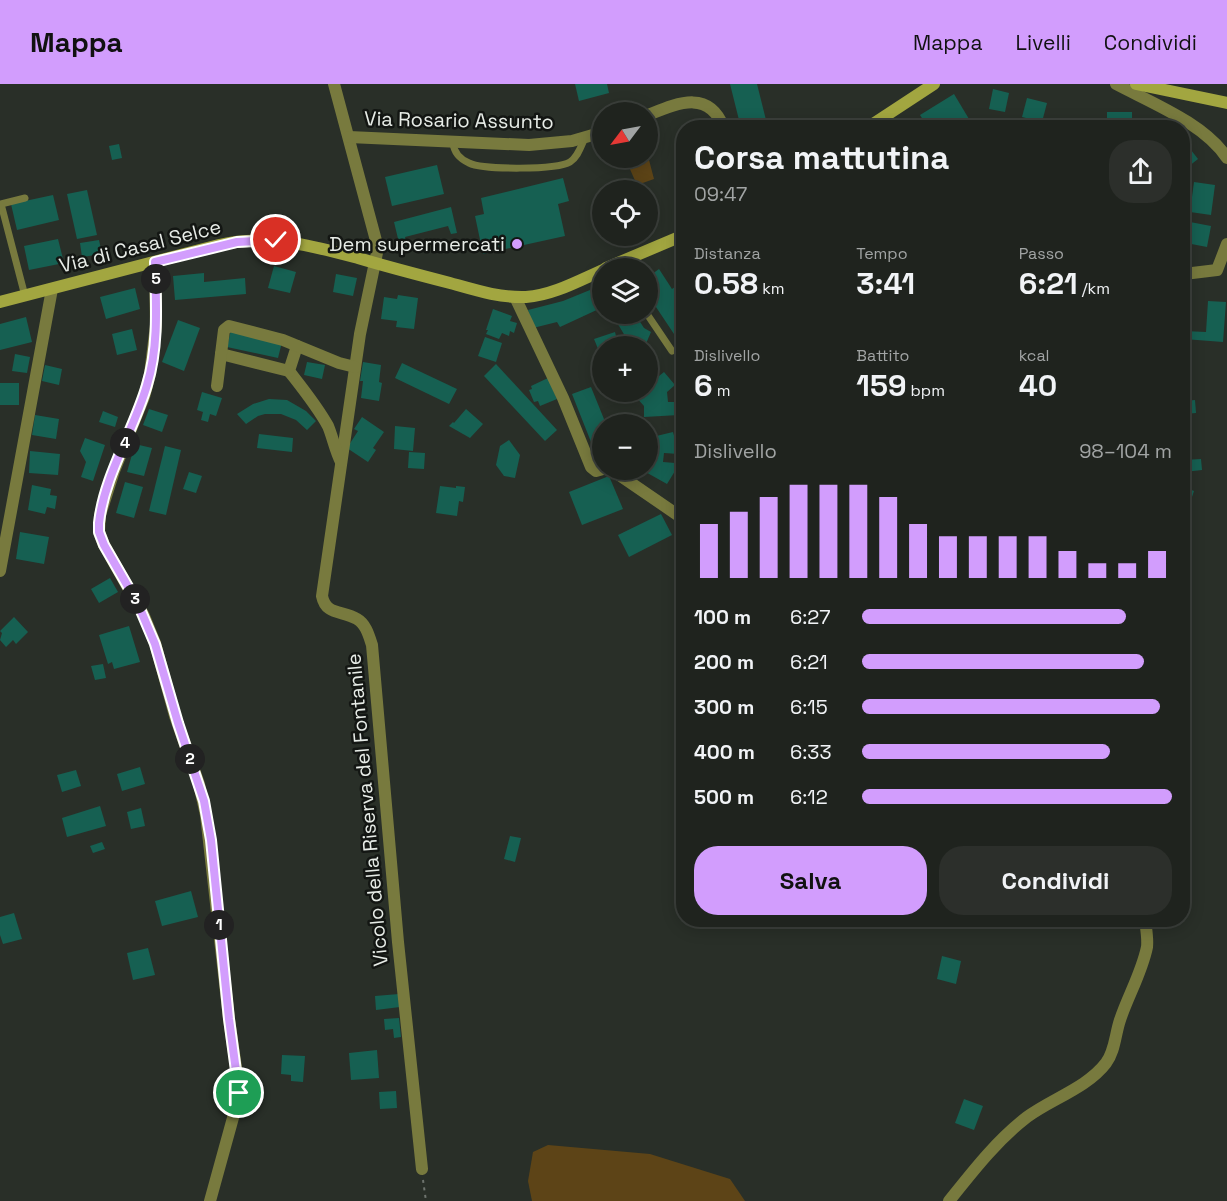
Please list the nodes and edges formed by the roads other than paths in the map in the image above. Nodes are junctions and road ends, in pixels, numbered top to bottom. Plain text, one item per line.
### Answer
1 (334, 84) edge
2 (934, 84) edge
3 (1116, 84) edge
4 (1136, 84) edge
5 (1227, 103) edge
6 (658, 111) edge
7 (720, 120) edge
8 (879, 120) edge
9 (1179, 120) edge
10 (1190, 126) edge
11 (592, 136) edge
12 (349, 137) junction
13 (585, 138) junction
14 (453, 143) junction
15 (1227, 158) edge
16 (25, 198) dead end
17 (676, 239) edge
18 (1227, 244) edge
19 (633, 258) edge
20 (155, 262) junction
21 (376, 263) junction
22 (1222, 270) edge
23 (1190, 273) edge
24 (592, 275) edge
25 (52, 289) junction
26 (25, 296) junction
27 (515, 297) junction
28 (0, 302) edge
29 (654, 324) edge
30 (297, 346) junction
31 (672, 351) dead end
32 (221, 354) junction
33 (355, 367) junction
34 (289, 371) junction
35 (217, 386) dead end
36 (341, 462) junction
37 (592, 467) edge
38 (627, 480) edge
39 (676, 514) edge
40 (0, 571) edge
41 (1146, 927) edge
42 (422, 1169) road end
43 (210, 1201) edge
44 (949, 1201) edge

1 - 12 street, Vicolo della Riserva del Fontanile
2 - 8 main road
3 - 9 street
4 - 5 main road
6 - 7 street
10 - 15 street
11 - 13 street, Via Rosario Assunto
12 - 14 street, Via Rosario Assunto
12 - 21 street, Vicolo della Riserva del Fontanile
13 - 14 street, Via Rosario Assunto
13 - 14 lane
16 - 26 lane
17 - 19 main road, Via di Casal Selce
18 - 22 street
20 - 21 main road, Via di Casal Selce
20 - 25 main road, Via di Casal Selce
20 - 43 street
21 - 27 main road, Via di Casal Selce
21 - 33 street, Vicolo della Riserva del Fontanile
22 - 23 street
24 - 27 main road, Via di Casal Selce
25 - 26 main road, Via di Casal Selce
25 - 40 street
26 - 28 main road, Via di Casal Selce
27 - 37 street
29 - 31 lane
30 - 32 street
30 - 33 street
30 - 34 street
32 - 34 street
32 - 35 street
33 - 36 street, Vicolo della Riserva del Fontanile
34 - 36 street
36 - 42 street, Vicolo della Riserva del Fontanile
38 - 39 street
41 - 44 street

